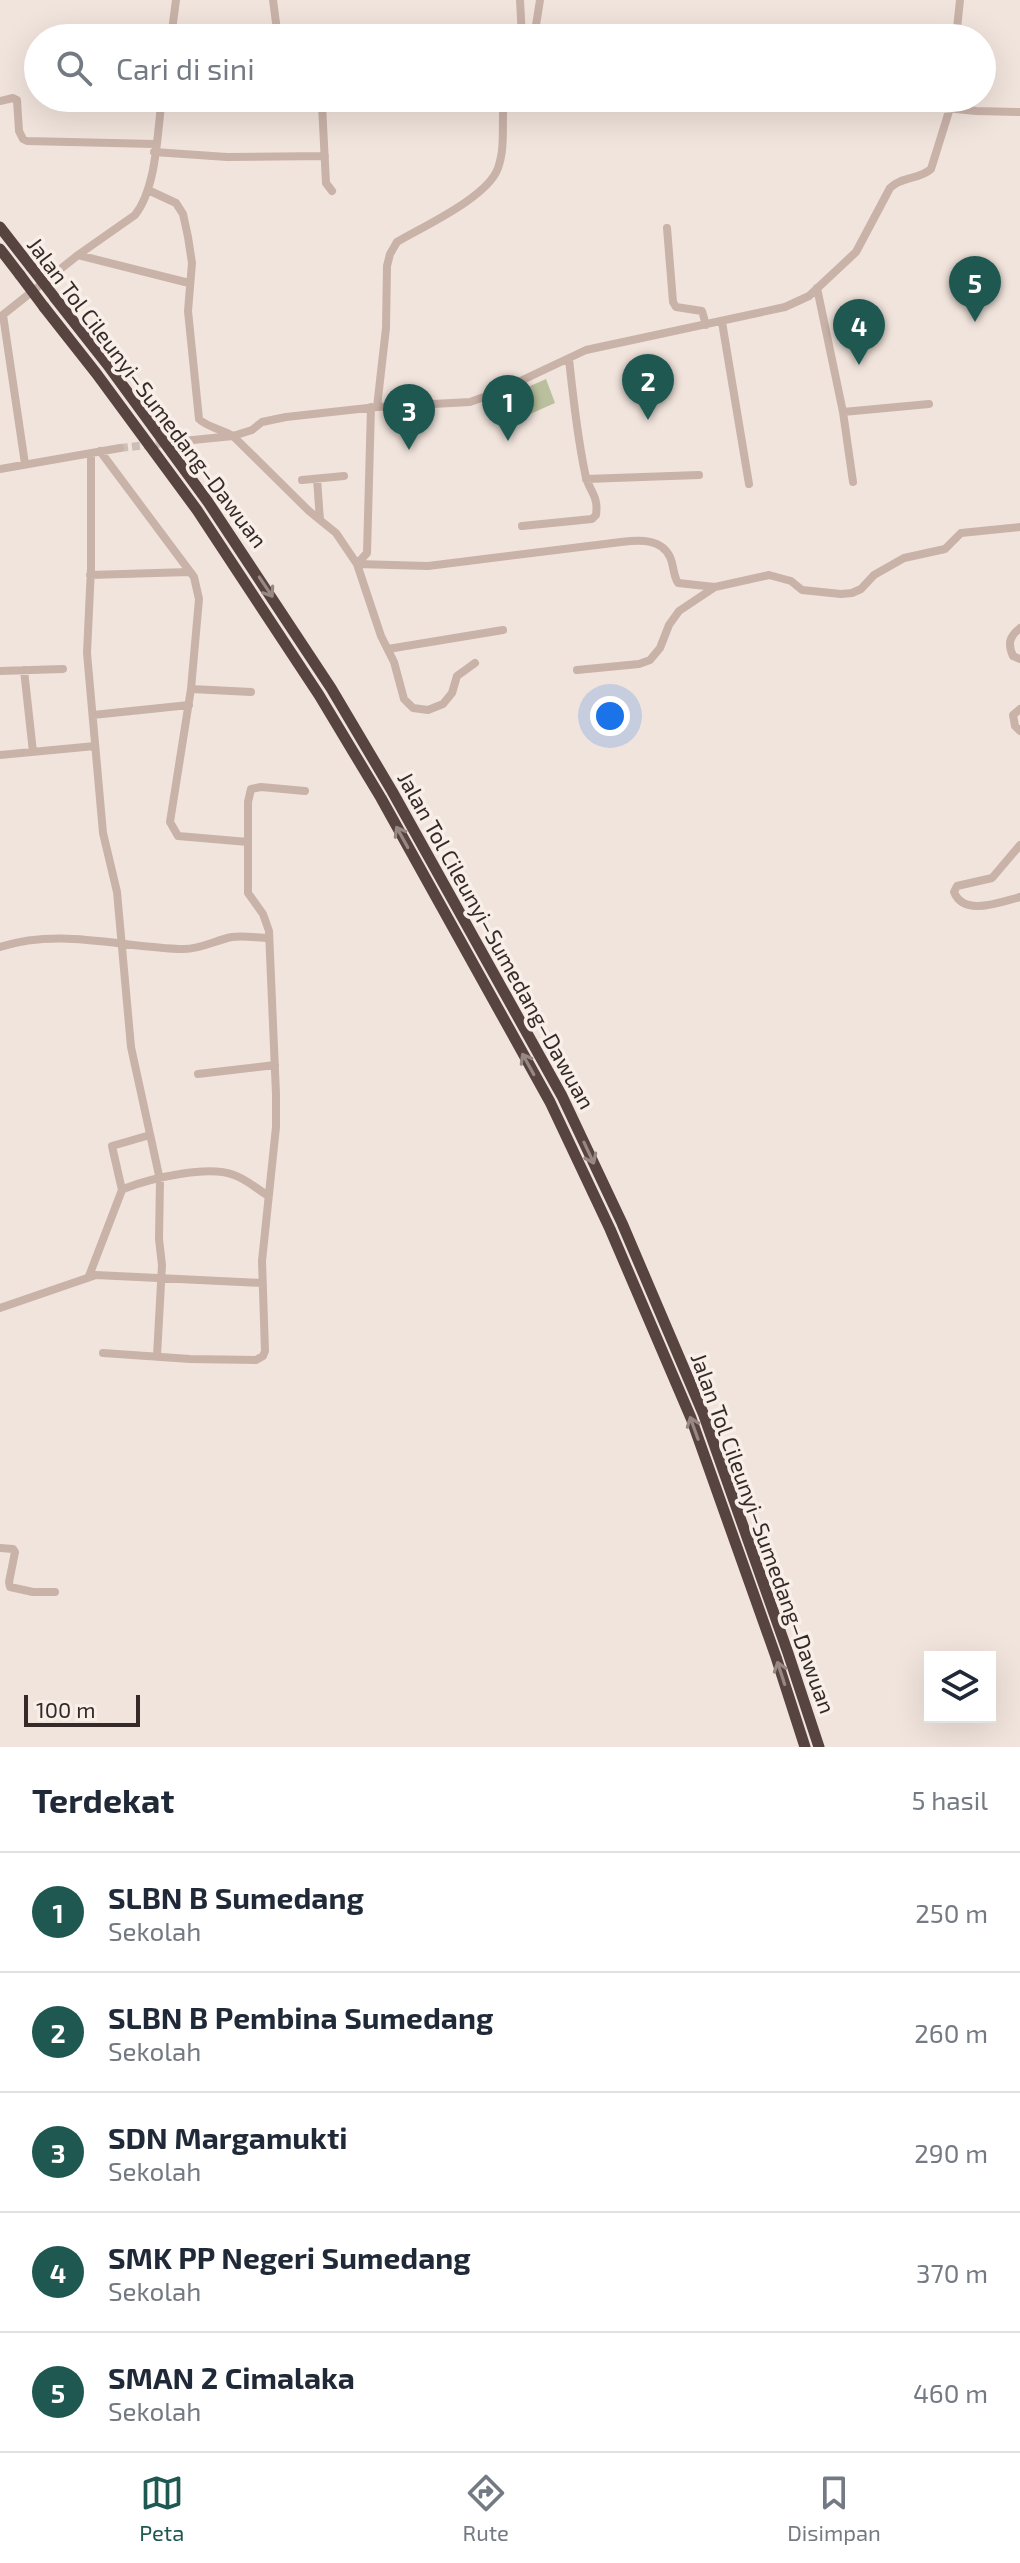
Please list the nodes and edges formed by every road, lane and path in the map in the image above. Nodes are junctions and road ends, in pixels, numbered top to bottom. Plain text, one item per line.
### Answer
1 (176, 0) edge
2 (273, 0) edge
3 (520, 0) edge
4 (540, 0) edge
5 (960, 0) edge
6 (173, 24) edge
7 (276, 24) edge
8 (521, 24) edge
9 (536, 24) edge
10 (957, 24) edge
11 (0, 101) edge
12 (996, 111) edge
13 (160, 112) edge
14 (323, 112) edge
15 (503, 112) edge
16 (949, 112) edge
17 (1020, 112) edge
18 (155, 148) junction
19 (325, 156) junction
20 (148, 190) junction
21 (332, 191) dead end
22 (0, 227) edge
23 (667, 228) dead end
24 (0, 249) edge
25 (78, 255) junction
26 (189, 283) junction
27 (817, 288) junction
28 (1, 316) edge
29 (722, 322) junction
30 (706, 325) junction
31 (569, 359) junction
32 (929, 404) dead end
33 (374, 407) junction
34 (843, 412) junction
35 (233, 436) junction
36 (183, 441) tunnel mouth
37 (120, 448) tunnel mouth
38 (95, 452) junction
39 (25, 464) junction
40 (0, 469) edge
41 (699, 475) dead end
42 (344, 476) dead end
43 (317, 479) junction
44 (586, 479) junction
45 (302, 480) dead end
46 (853, 482) dead end
47 (749, 484) dead end
48 (320, 520) junction
49 (522, 526) dead end
50 (1020, 527) edge
51 (357, 564) junction
52 (189, 572) junction
53 (90, 575) junction
54 (715, 587) junction
55 (1020, 628) edge
56 (503, 630) dead end
57 (388, 649) junction
58 (1020, 659) edge
59 (475, 663) dead end
60 (63, 669) dead end
61 (24, 670) junction
62 (577, 670) dead end
63 (0, 671) edge
64 (191, 689) junction
65 (251, 692) dead end
66 (189, 705) junction
67 (1020, 709) edge
68 (93, 715) junction
69 (1020, 731) edge
70 (95, 746) junction
71 (33, 752) junction
72 (0, 755) edge
73 (305, 791) dead end
74 (248, 842) junction
75 (1020, 845) edge
76 (1020, 897) edge
77 (269, 938) junction
78 (122, 942) junction
79 (0, 946) edge
80 (275, 1065) junction
81 (198, 1074) dead end
82 (150, 1135) junction
83 (160, 1180) junction
84 (122, 1190) junction
85 (267, 1195) junction
86 (89, 1276) junction
87 (161, 1279) junction
88 (262, 1283) junction
89 (0, 1308) edge
90 (103, 1353) dead end
91 (157, 1356) junction
92 (0, 1548) edge
93 (55, 1592) dead end
94 (805, 1747) edge
95 (819, 1747) edge

1 - 6 street
2 - 7 street
3 - 8 street
4 - 9 street
5 - 10 street
11 - 18 street
12 - 17 street
13 - 18 street
14 - 19 street
15 - 33 street
16 - 27 street
18 - 19 street
18 - 20 street
19 - 21 street
20 - 25 street
20 - 26 street
22 -> 95 highway, Jalan Tol Cileunyi–Sumedang–Dawuan, bridge
23 - 30 street
94 -> 24 highway, Jalan Tol Cileunyi–Sumedang–Dawuan, bridge
25 - 26 street
25 - 28 street
26 - 35 street
27 - 29 street
27 - 34 street
28 - 39 street
29 - 30 street
29 - 47 street
30 - 31 street
31 - 33 street
31 - 44 street
32 - 34 street
33 - 35 street
33 - 51 street
34 - 46 street
35 - 36 street
35 - 48 street
37 - 38 street
38 - 39 street
38 - 52 street
38 - 53 street
39 - 40 street
41 - 44 street
42 - 43 street
43 - 45 street
43 - 48 street
44 - 49 street
48 - 51 street
50 - 54 street
51 - 54 street
51 - 57 street
52 - 53 street
52 - 64 street
53 - 68 street
54 - 62 street
55 - 58 street
56 - 57 street
57 - 59 street
60 - 61 street
61 - 63 street
61 - 71 street
64 - 65 street
64 - 66 street
66 - 68 street
66 - 74 street
67 - 69 street
68 - 70 street
70 - 71 street
70 - 78 street
71 - 72 street
73 - 74 street
74 - 77 street
75 - 76 street
77 - 78 street
77 - 80 street
78 - 79 street
78 - 82 street
80 - 81 street
80 - 85 street
82 - 83 street
82 - 84 street
83 - 84 street
83 - 85 street
83 - 87 street
84 - 86 street
85 - 88 street
86 - 87 street
86 - 89 street
87 - 88 street
87 - 91 street
88 - 91 street
90 - 91 street
92 - 93 street

